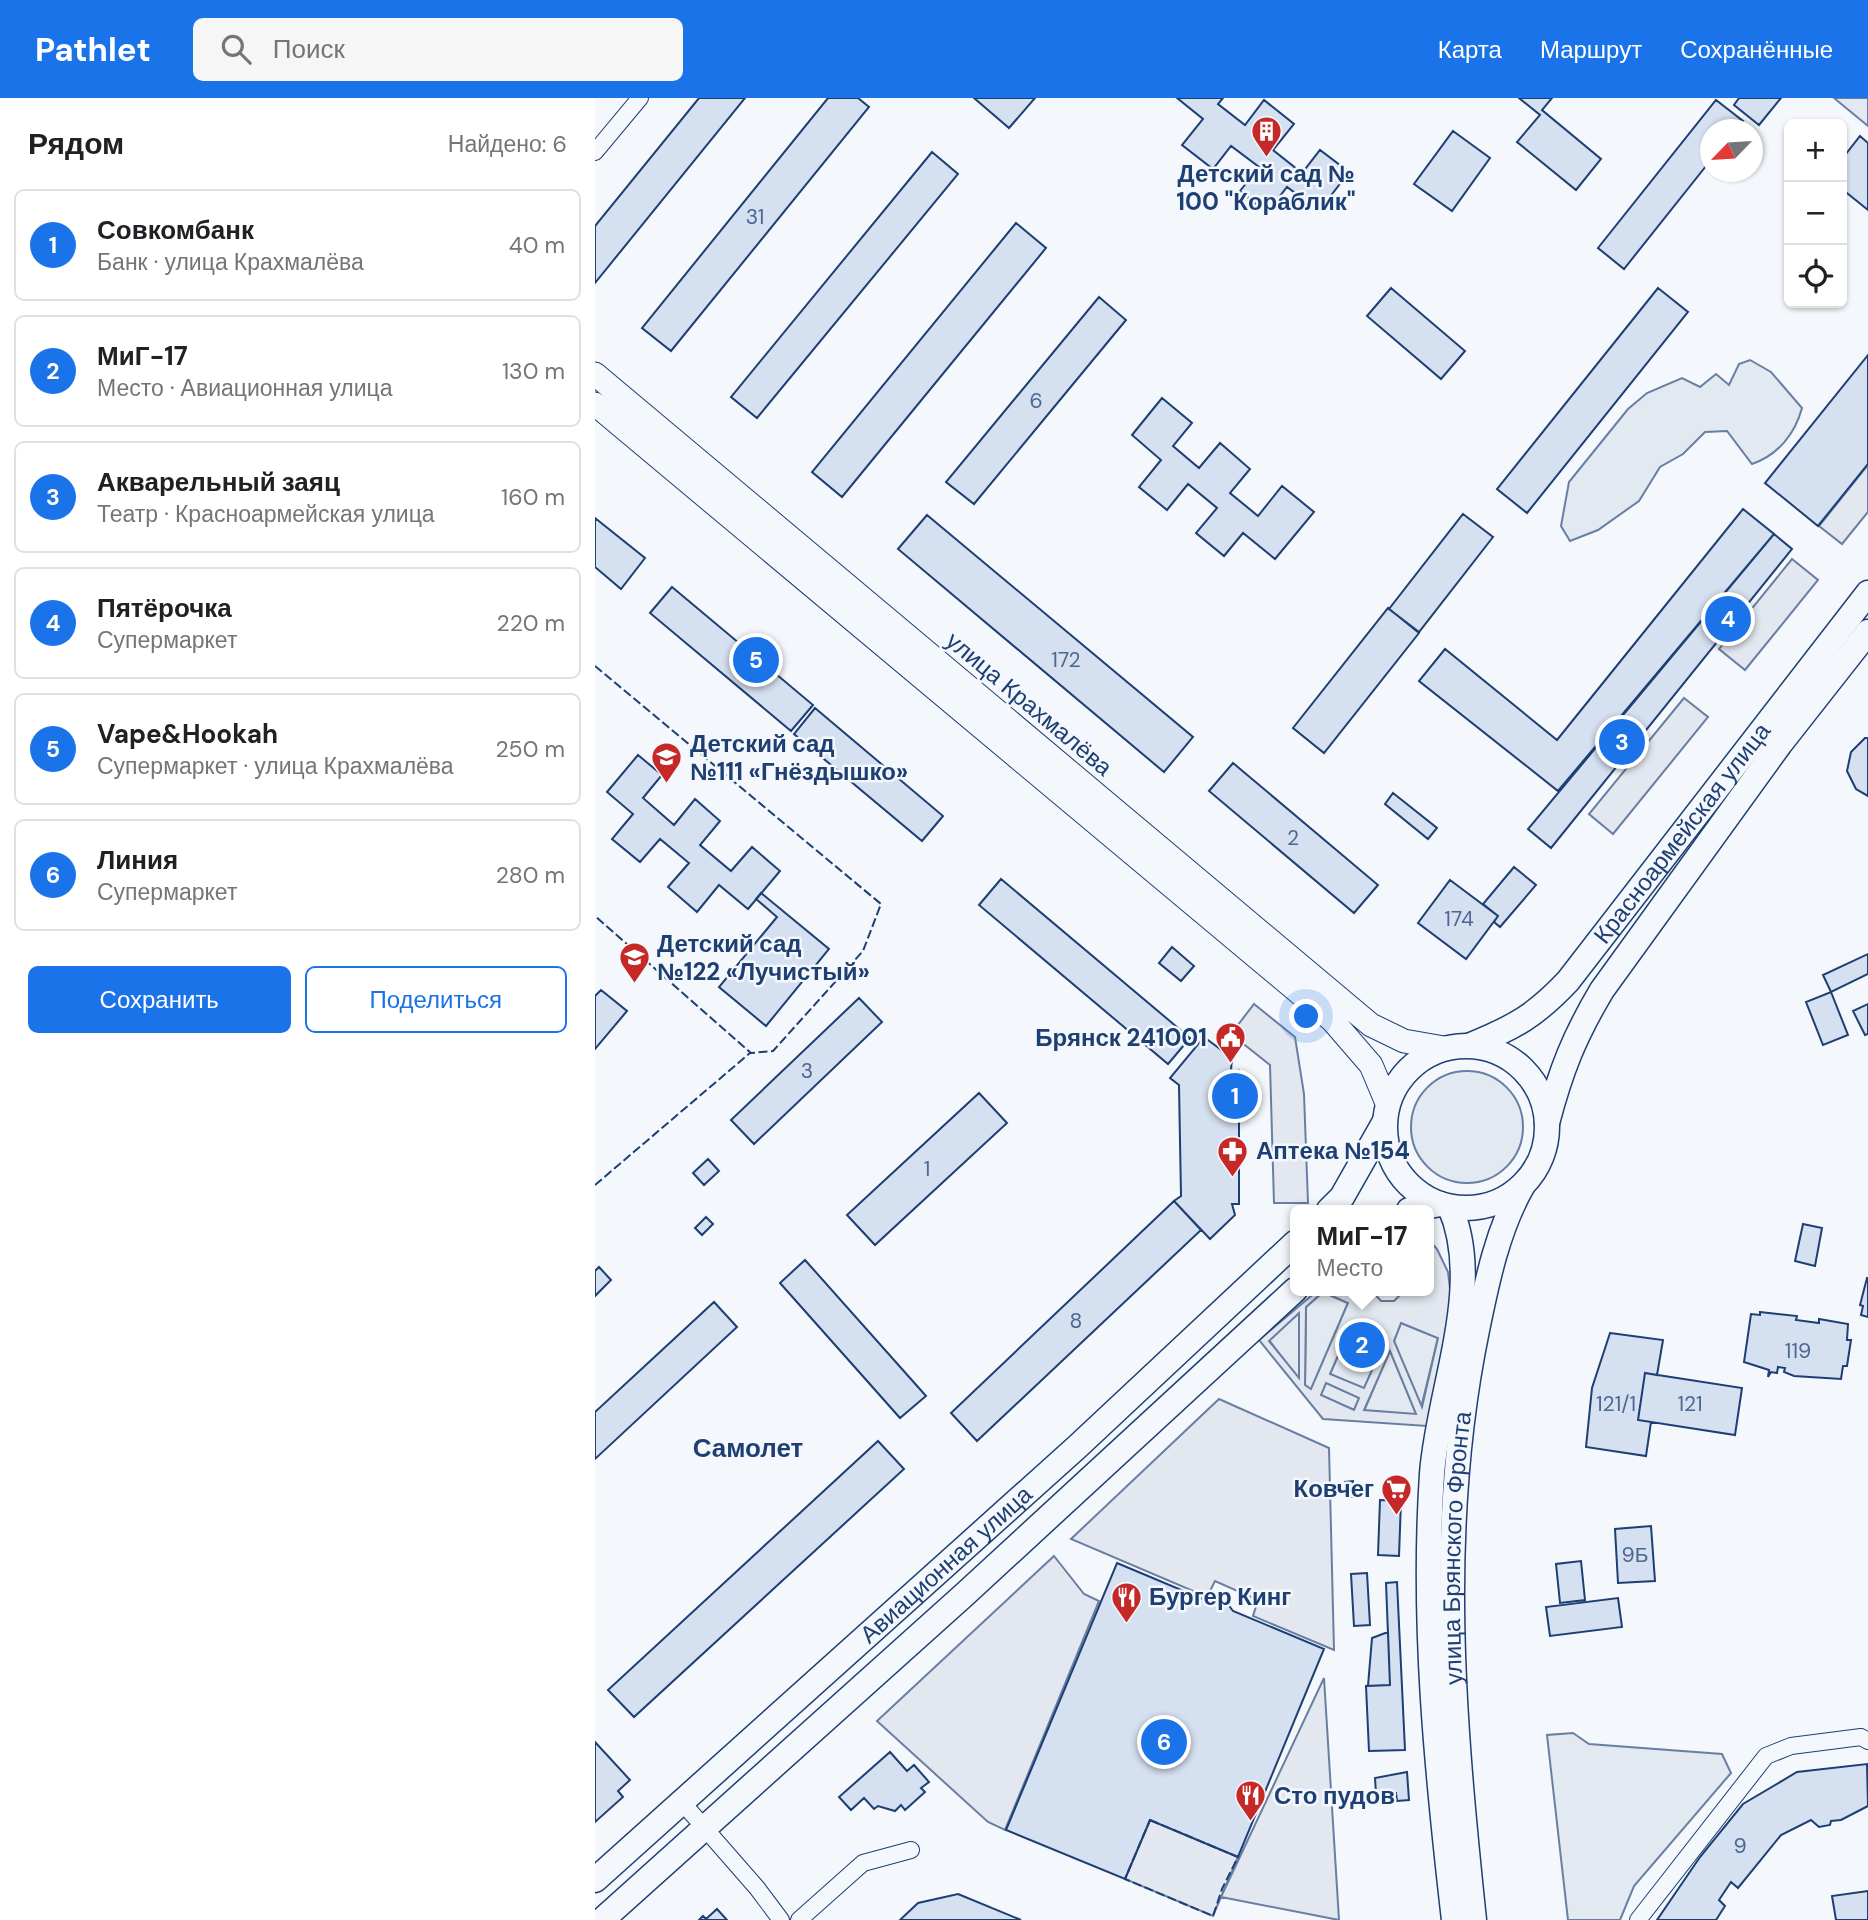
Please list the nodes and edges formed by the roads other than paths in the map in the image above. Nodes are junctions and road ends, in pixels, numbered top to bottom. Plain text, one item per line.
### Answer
1 (640, 98) edge
2 (595, 152) edge
3 (595, 374) edge
4 (595, 404) edge
5 (1868, 593) edge
6 (1868, 632) edge
7 (1471, 1045) junction
8 (1444, 1048) junction
9 (1386, 1113) junction
10 (1548, 1124) junction
11 (1523, 1185) junction
12 (1334, 1205) edge
13 (1445, 1205) junction
14 (1434, 1207) edge
15 (1290, 1249) edge
16 (1290, 1296) edge
17 (1868, 1741) edge
18 (681, 1801) junction
19 (704, 1828) junction
20 (911, 1850) dead end
21 (595, 1880) edge
22 (602, 1920) edge
23 (781, 1920) edge
24 (799, 1920) edge
25 (1467, 1920) edge
26 (1638, 1920) edge

1 - 2 street
3 - 8 main road, улица Крахмалёва
4 - 9 main road, улица Крахмалёва
5 - 7 main road, Красноармейская улица
6 - 10 main road, Красноармейская улица
7 - 8 main road
7 - 10 main road
8 - 9 main road
9 - 12 main road
9 - 13 main road
10 - 11 main road
11 - 13 main road
11 - 25 main road, улица Брянского Фронта
13 - 14 main road
13 - 25 main road, улица Брянского Фронта
15 - 18 main road, Авиационная улица
16 - 19 main road, Авиационная улица
17 - 26 street
18 - 19 street
18 - 21 main road, Авиационная улица
19 - 22 main road, Авиационная улица
19 - 23 street
20 - 24 street

